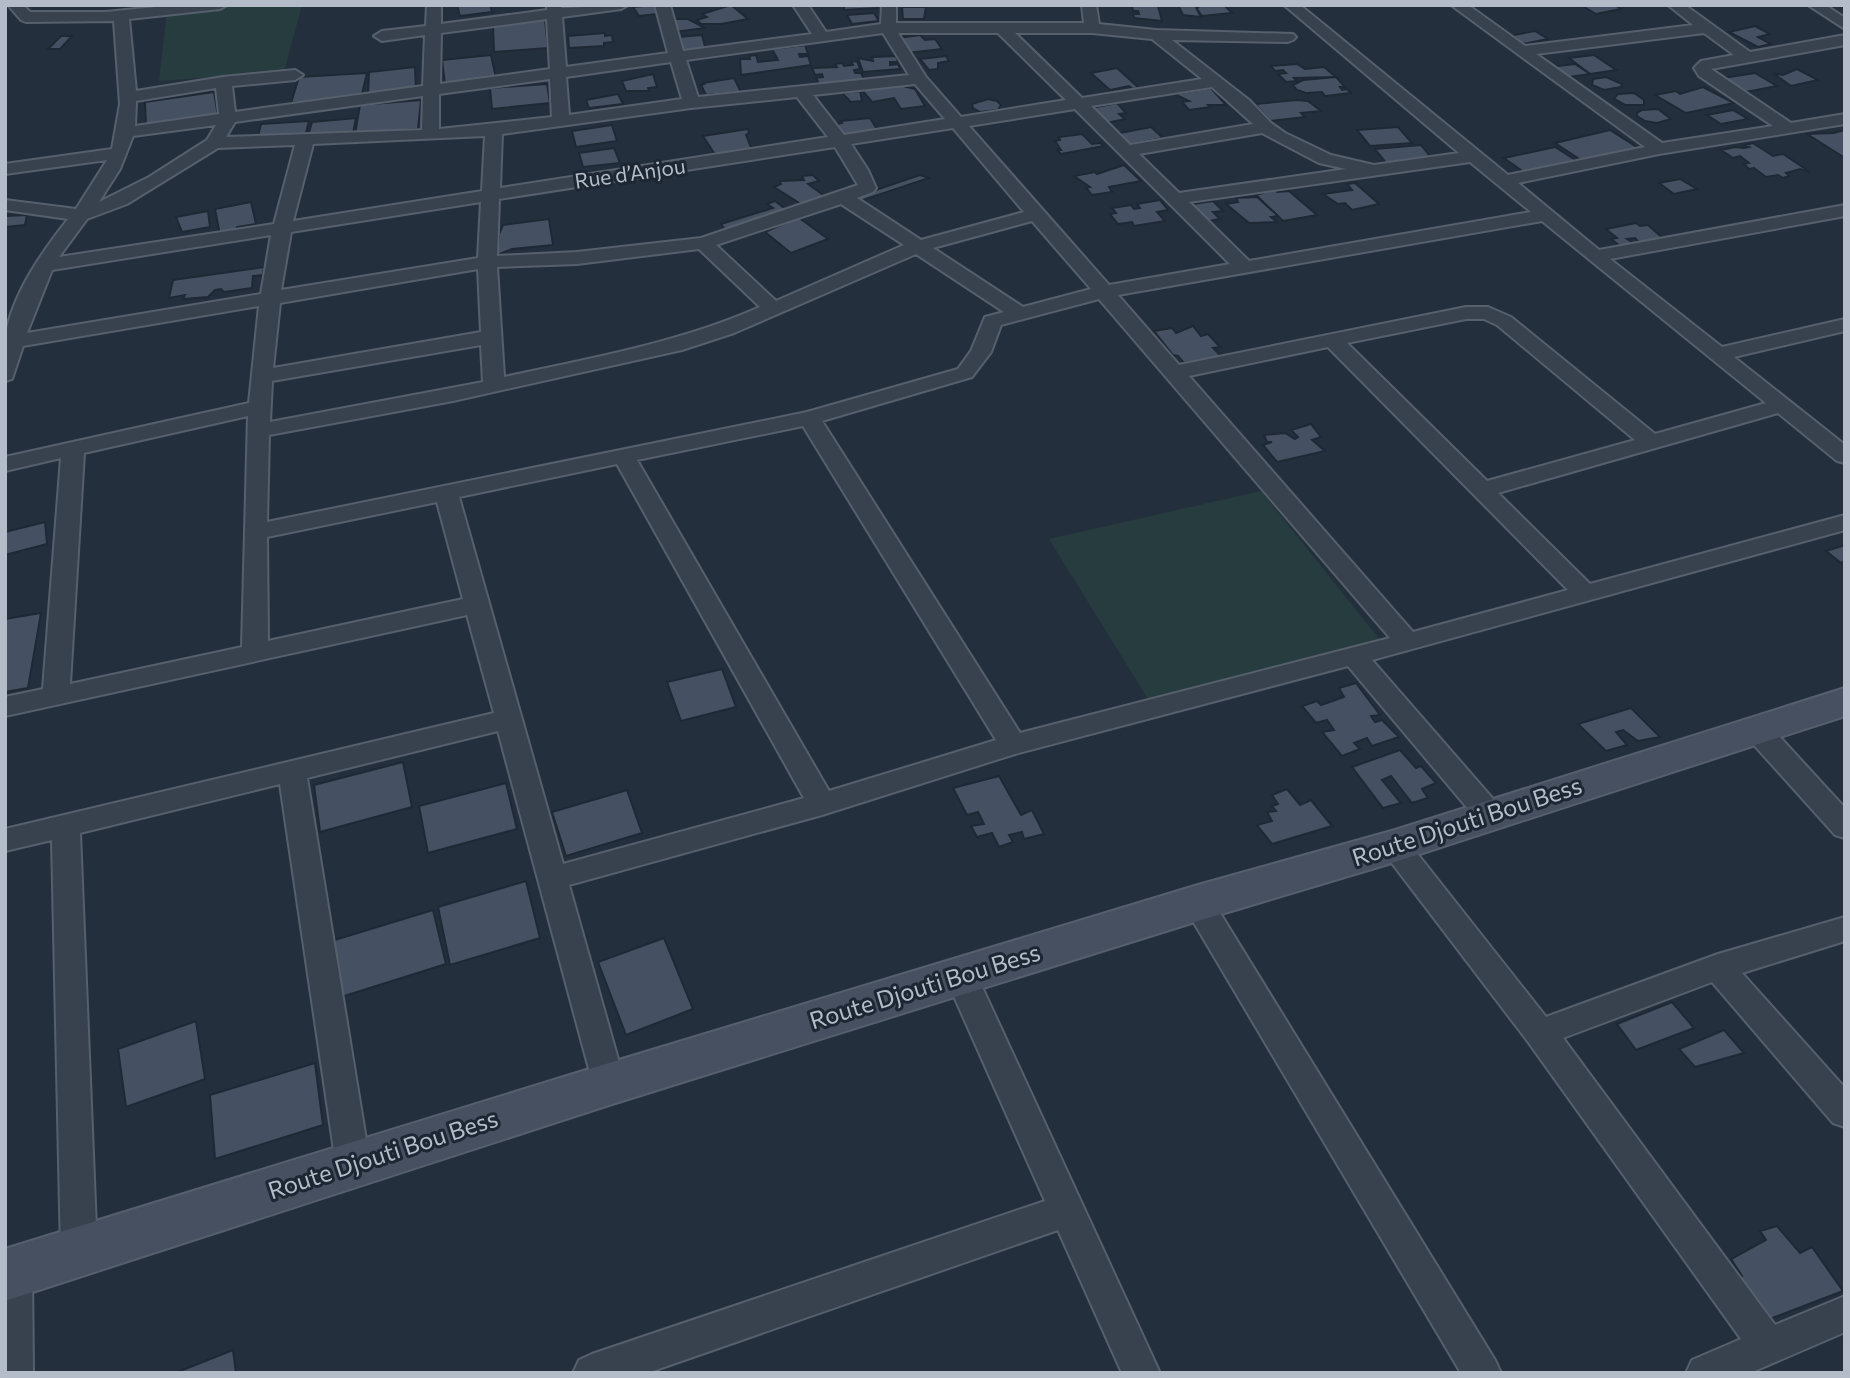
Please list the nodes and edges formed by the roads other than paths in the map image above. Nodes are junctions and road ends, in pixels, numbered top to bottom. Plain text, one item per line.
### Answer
1 (42, 5) edge
2 (220, 5) edge
3 (434, 5) edge
4 (621, 5) edge
5 (662, 5) edge
6 (800, 5) edge
7 (888, 5) edge
8 (1089, 5) edge
9 (1291, 5) edge
10 (1458, 5) edge
11 (1675, 5) edge
12 (1815, 5) edge
13 (555, 10) edge
14 (19, 15) edge
15 (121, 16) junction
16 (993, 23) junction
17 (1845, 25) edge
18 (888, 28) junction
19 (1092, 28) junction
20 (1708, 28) junction
21 (433, 31) junction
22 (1156, 35) junction
23 (382, 36) dead end
24 (1288, 37) dead end
25 (822, 38) junction
26 (1845, 40) edge
27 (1520, 51) junction
28 (1747, 57) junction
29 (679, 58) junction
30 (558, 73) junction
31 (295, 75) dead end
32 (919, 79) junction
33 (223, 82) junction
34 (1215, 82) junction
35 (800, 91) junction
36 (430, 92) junction
37 (128, 97) junction
38 (691, 103) junction
39 (1078, 104) junction
40 (228, 119) junction
41 (1845, 119) edge
42 (561, 121) junction
43 (956, 122) junction
44 (1265, 127) junction
45 (1788, 128) junction
46 (494, 130) junction
47 (125, 132) junction
48 (430, 135) junction
49 (305, 141) junction
50 (842, 142) junction
51 (214, 143) junction
52 (1659, 149) junction
53 (1126, 151) junction
54 (118, 153) junction
55 (1473, 156) junction
56 (5, 169) edge
57 (1377, 171) junction
58 (1504, 181) junction
59 (491, 195) junction
60 (843, 198) junction
61 (1175, 199) junction
62 (5, 205) edge
63 (1845, 210) edge
64 (82, 215) junction
65 (1036, 215) junction
66 (1547, 215) junction
67 (282, 228) junction
68 (703, 243) junction
69 (916, 247) junction
70 (1595, 256) junction
71 (487, 262) junction
72 (45, 265) junction
73 (1244, 267) junction
74 (1104, 292) junction
75 (272, 299) junction
76 (773, 309) junction
77 (1019, 313) junction
78 (1845, 325) edge
79 (490, 337) junction
80 (1331, 339) junction
81 (14, 341) junction
82 (1718, 354) junction
83 (1173, 373) junction
84 (5, 375) edge
85 (262, 376) junction
86 (494, 386) junction
87 (1781, 406) junction
88 (260, 407) junction
89 (809, 418) junction
90 (258, 430) junction
91 (1652, 443) junction
92 (73, 451) junction
93 (1845, 456) edge
94 (624, 457) junction
95 (5, 464) edge
96 (1482, 490) junction
97 (446, 492) junction
98 (1845, 523) edge
99 (254, 532) junction
100 (1585, 593) junction
101 (476, 605) junction
102 (1408, 642) junction
103 (255, 652) junction
104 (1354, 656) junction
105 (56, 695) junction
106 (1845, 702) edge
107 (5, 707) edge
108 (509, 719) junction
109 (1756, 729) junction
110 (1013, 745) junction
111 (292, 773) junction
112 (822, 804) junction
113 (1490, 816) junction
114 (66, 827) junction
115 (1845, 827) edge
116 (5, 840) edge
117 (1395, 846) junction
118 (553, 878) junction
119 (1198, 903) junction
120 (1845, 929) edge
121 (1718, 967) junction
122 (961, 976) junction
123 (1540, 1033) junction
124 (608, 1084) junction
125 (1845, 1112) edge
126 (354, 1164) junction
127 (1068, 1210) junction
128 (79, 1253) junction
129 (10, 1273) edge
130 (1845, 1314) edge
131 (1768, 1346) junction
132 (14, 1373) edge
133 (592, 1373) edge
134 (1141, 1373) edge
135 (1482, 1373) edge
136 (1705, 1373) edge

1 - 14 street
2 - 15 street
3 - 21 street
4 - 13 street
5 - 29 street
6 - 25 street
7 - 18 street
8 - 19 street
9 - 55 street
10 - 27 street
11 - 20 street
12 - 17 street
13 - 21 street
13 - 30 street
14 - 15 street
15 - 37 street
16 - 18 street
16 - 19 street
16 - 39 street
18 - 25 street
18 - 32 street
19 - 22 street
20 - 27 street
20 - 28 street
21 - 23 street
21 - 36 street
22 - 24 street
22 - 34 street
25 - 29 street
26 - 28 street
27 - 52 street
28 - 45 street
29 - 30 street
29 - 38 street
30 - 36 street
30 - 42 street
31 - 33 street
32 - 35 street
32 - 43 street
33 - 37 street
33 - 40 street
34 - 39 street, Rue d’Anjou
34 - 44 street
35 - 38 street
35 - 50 street
36 - 40 street
36 - 48 street
37 - 47 street
38 - 42 street
39 - 43 street, Rue d’Anjou
39 - 53 street
40 - 47 street
40 - 51 street
41 - 45 street
42 - 46 street
43 - 50 street, Rue d’Anjou
43 - 65 street
44 - 53 street
44 - 57 street
45 - 52 street
46 - 48 street
46 - 59 street
47 - 54 street
48 - 49 street
49 - 51 street
49 - 67 street
50 - 59 street, Rue d’Anjou
50 - 60 street
51 - 64 street
52 - 58 street
53 - 61 street
54 - 56 street
54 - 64 street
55 - 57 street
55 - 58 street
57 - 61 street
58 - 66 street
59 - 67 street, Rue d’Anjou
59 - 71 street
60 - 68 street
60 - 69 street
61 - 73 street
62 - 64 street
63 - 70 street
64 - 72 street
65 - 69 street
65 - 74 street
66 - 70 street
66 - 73 street
67 - 72 street, Rue d’Anjou
67 - 75 street
68 - 71 street
68 - 76 street
69 - 76 street
69 - 77 street
70 - 82 street
71 - 75 street
71 - 79 street
72 - 81 street
73 - 74 street
74 - 77 street
74 - 83 street
75 - 81 street
75 - 85 street
76 - 86 street
77 - 89 street
78 - 82 street
79 - 85 street
79 - 86 street
80 - 83 street
80 - 91 street
80 - 96 street
81 - 84 street
82 - 87 street
83 - 102 street
85 - 88 street
86 - 90 street
87 - 91 street
87 - 93 street
88 - 90 street
88 - 92 street
89 - 94 street
89 - 110 street
90 - 99 street
91 - 96 street
92 - 95 street
92 - 105 street
94 - 97 street
94 - 112 street
96 - 100 street
97 - 99 street
97 - 101 street
98 - 100 street
99 - 103 street
100 - 102 street
101 - 103 street
101 - 108 street
102 - 104 street
103 - 105 street
104 - 110 street
104 - 113 street
105 - 107 street
106 - 109 main road, Route Djouti Bou Bess
108 - 111 street
108 - 118 street
109 - 113 main road, Route Djouti Bou Bess
109 - 115 street
110 - 112 street
111 - 114 street
111 - 126 street
112 - 118 street
113 - 117 main road, Route Djouti Bou Bess
114 - 116 street
114 - 128 street
117 - 119 main road, Route Djouti Bou Bess
117 - 123 street
118 - 124 street
119 - 122 main road, Route Djouti Bou Bess
119 - 135 street
120 - 121 street
121 - 123 street
121 - 125 street
122 - 124 main road, Route Djouti Bou Bess
122 - 127 street
123 - 131 street
124 - 126 main road, Route Djouti Bou Bess
126 - 128 main road, Route Djouti Bou Bess
127 - 133 street
127 - 134 street
128 - 129 main road, Route Djouti Bou Bess
129 - 132 street
130 - 131 street
131 - 136 street

